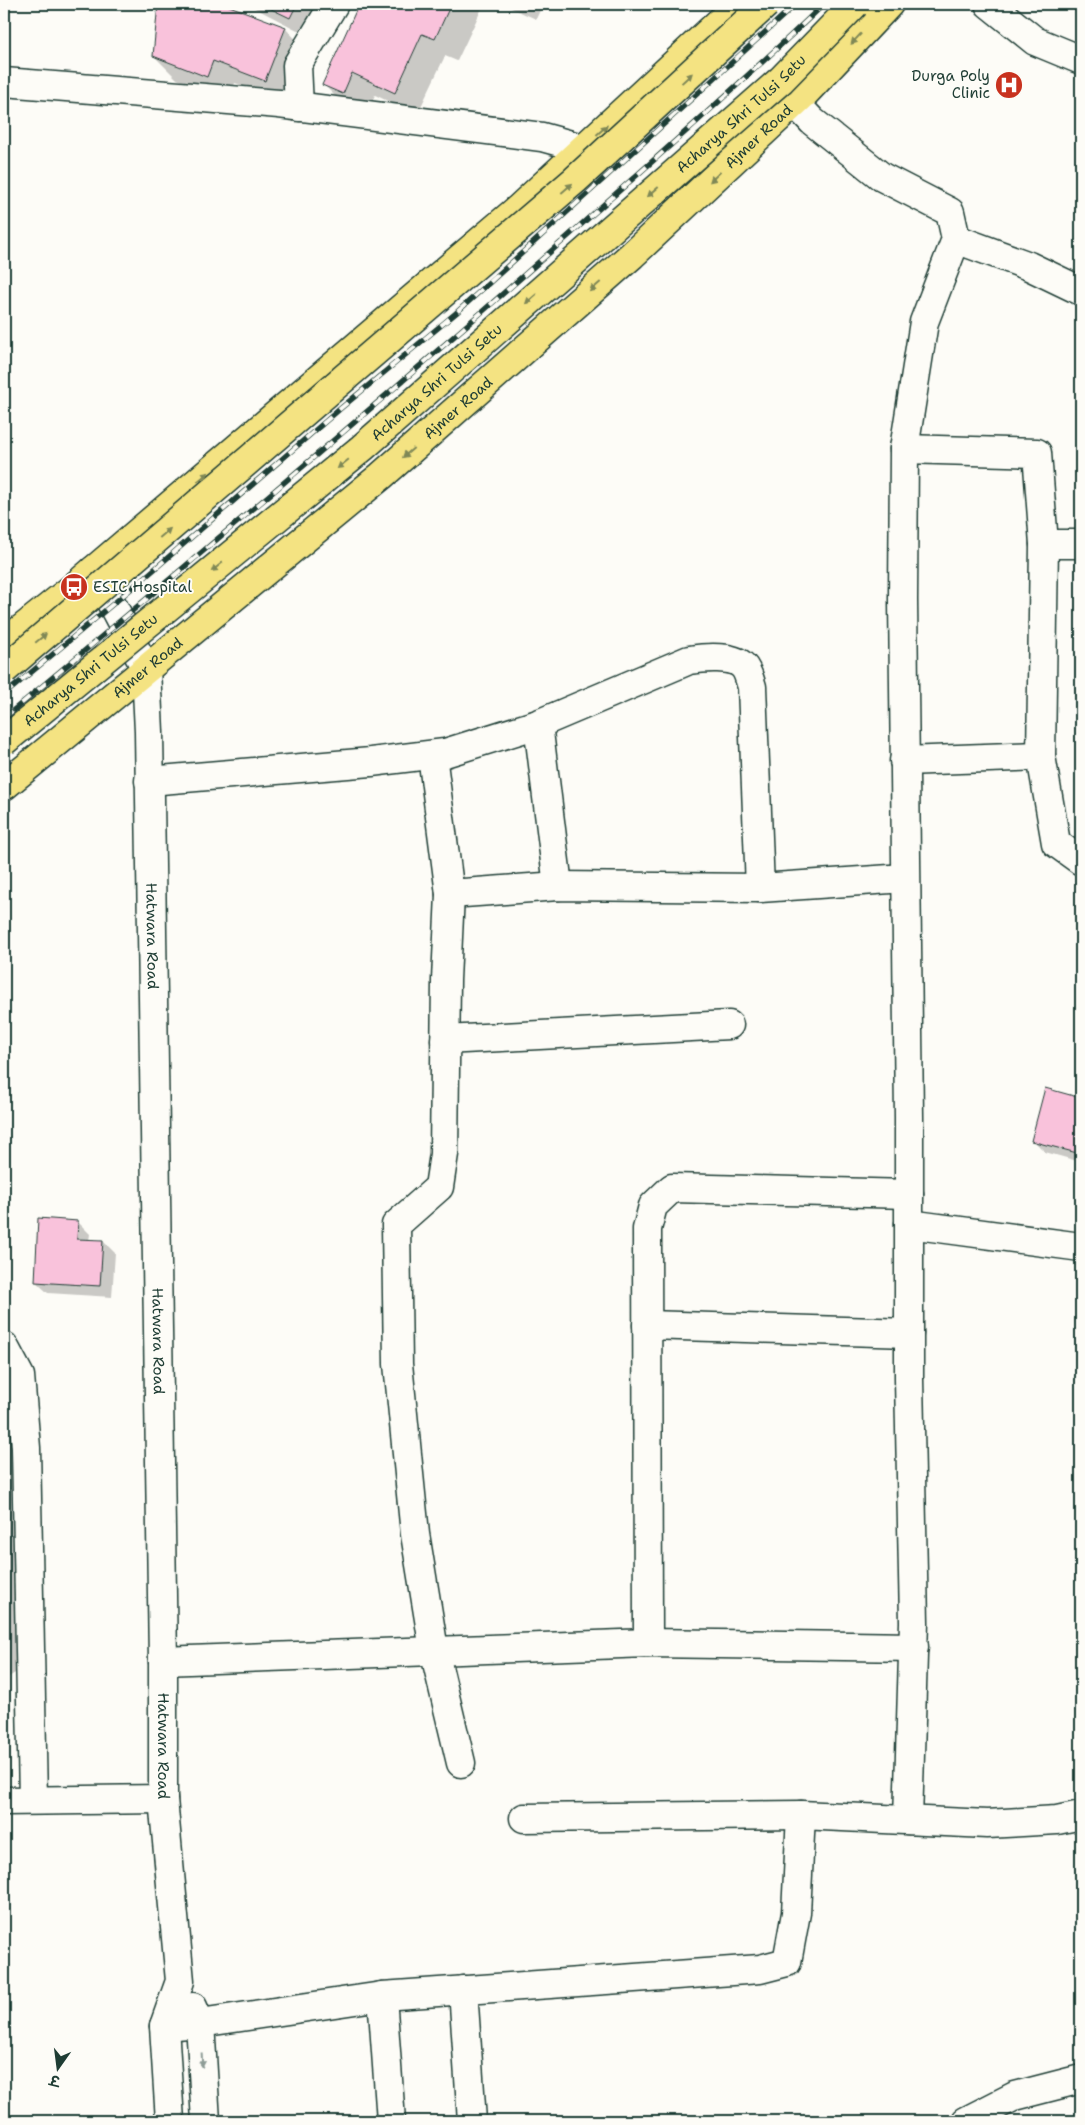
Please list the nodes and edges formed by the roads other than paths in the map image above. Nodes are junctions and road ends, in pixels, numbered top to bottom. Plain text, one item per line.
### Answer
1 (334, 4) edge
2 (740, 4) edge
3 (766, 4) edge
4 (855, 4) edge
5 (889, 4) edge
6 (989, 4) edge
7 (1081, 60) edge
8 (4, 82) edge
9 (795, 103) junction
10 (299, 107) junction
11 (582, 148) junction
12 (956, 239) junction
13 (1081, 291) edge
14 (904, 449) junction
15 (1044, 544) junction
16 (1081, 544) edge
17 (94, 570) junction
18 (4, 643) edge
19 (146, 669) junction
20 (4, 670) edge
21 (538, 724) junction
22 (4, 741) edge
23 (432, 755) junction
24 (1041, 756) junction
25 (904, 762) junction
26 (149, 781) junction
27 (4, 786) edge
28 (1081, 861) edge
29 (905, 878) junction
30 (558, 886) junction
31 (760, 888) junction
32 (450, 894) junction
33 (729, 1025) dead end
34 (445, 1040) junction
35 (908, 1194) junction
36 (909, 1224) junction
37 (1081, 1247) edge
38 (647, 1325) junction
39 (909, 1333) junction
40 (4, 1346) edge
41 (648, 1643) junction
42 (914, 1647) junction
43 (434, 1650) junction
44 (163, 1661) junction
45 (461, 1763) dead end
46 (163, 1799) junction
47 (32, 1800) junction
48 (4, 1801) edge
49 (801, 1815) junction
50 (1081, 1815) edge
51 (524, 1818) dead end
52 (908, 1820) junction
53 (180, 1981) junction
54 (463, 1990) junction
55 (382, 1996) junction
56 (200, 2023) junction
57 (164, 2026) junction
58 (1081, 2079) edge
59 (170, 2121) edge
60 (206, 2121) edge
61 (391, 2121) edge
62 (472, 2121) edge
63 (966, 2121) edge

1 - 10 street
11 -> 2 highway
20 -> 3 highway, bridge
4 -> 22 highway, Acharya Shri Tulsi Setu, bridge
5 -> 9 highway, Ajmer Road
6 - 7 street
8 - 10 street
9 - 12 street
9 -> 19 highway, Ajmer Road
10 - 11 street
17 -> 11 highway
12 - 13 street
12 - 14 street
14 - 15 street
14 - 25 street
15 - 16 street
15 - 24 street
17 - 18 highway
17 - 19 street, Hatwara Road
19 - 26 street, Hatwara Road
19 - 27 highway, Ajmer Road
21 - 23 street
21 - 30 street
21 - 31 street
23 - 26 street
23 - 32 street
24 - 25 street
24 - 28 street
25 - 29 street
26 - 44 street, Hatwara Road
29 - 31 street
29 - 35 street
30 - 31 street
30 - 32 street
32 - 34 street
33 - 34 street
34 - 43 street
35 - 36 street
35 - 38 street
36 - 37 street
36 - 39 street
38 - 39 street
38 - 41 street
39 - 42 street
40 - 47 street
41 - 42 street
41 - 43 street
42 - 52 street
43 - 44 street
43 - 45 street
44 - 46 street, Hatwara Road
46 - 47 street
46 - 53 street, Hatwara Road
47 - 48 street
49 - 51 street
49 - 52 street
49 - 54 street
50 - 52 street
53 - 56 street
53 - 57 street, Hatwara Road
54 - 55 street
54 - 62 street
55 - 56 street
55 - 61 street
56 - 57 street
56 -> 60 street
57 - 59 street, Hatwara Road
58 - 63 street

